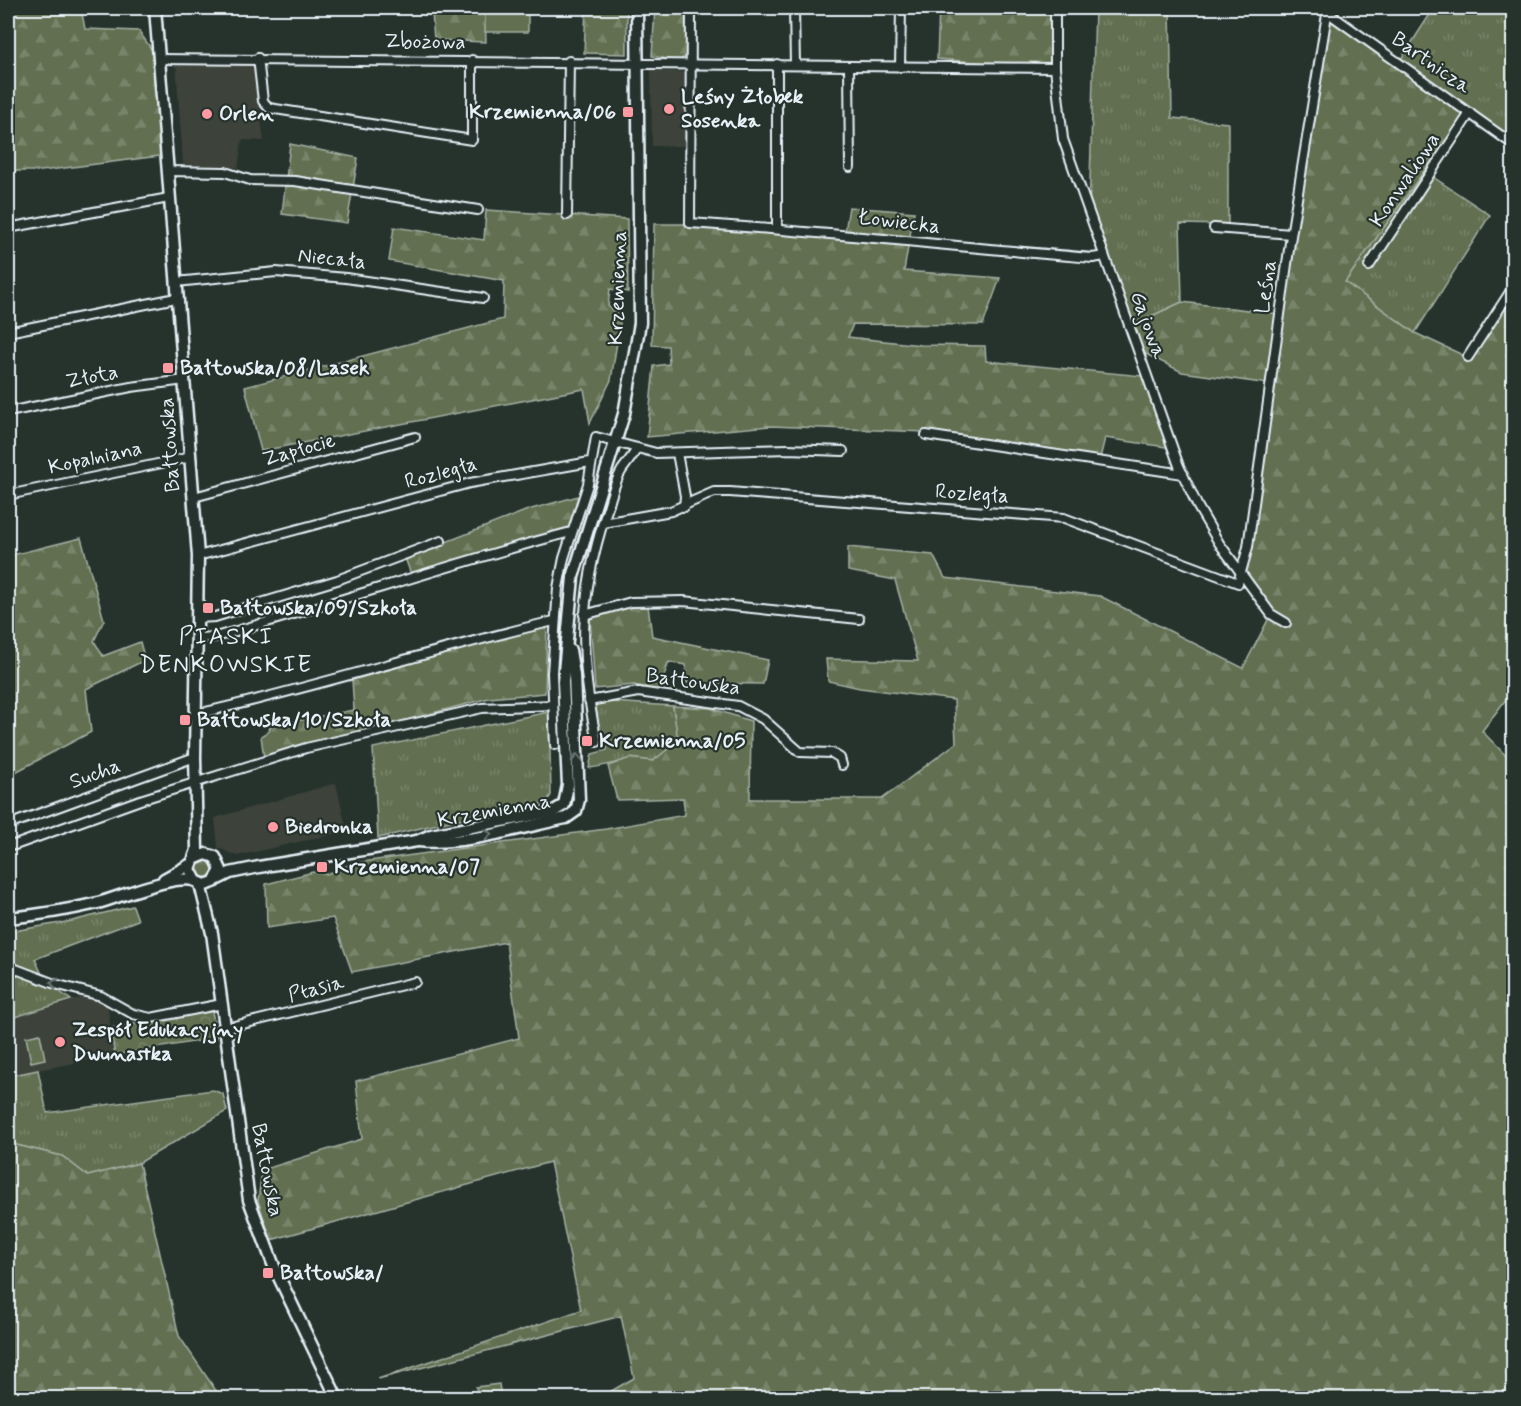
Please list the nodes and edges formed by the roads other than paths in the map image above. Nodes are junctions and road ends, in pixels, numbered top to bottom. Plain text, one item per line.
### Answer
1 (155, 8) edge
2 (636, 8) edge
3 (691, 8) edge
4 (794, 8) edge
5 (901, 8) edge
6 (1055, 8) edge
7 (1327, 10) edge
8 (258, 58) junction
9 (158, 59) junction
10 (472, 60) junction
11 (569, 62) junction
12 (638, 63) junction
13 (691, 64) junction
14 (777, 64) junction
15 (795, 65) junction
16 (849, 66) junction
17 (900, 67) junction
18 (1055, 68) junction
19 (1470, 113) junction
20 (1514, 145) edge
21 (850, 166) dead end
22 (168, 171) junction
23 (169, 198) junction
24 (478, 210) dead end
25 (567, 215) dead end
26 (8, 228) edge
27 (1214, 228) dead end
28 (777, 229) junction
29 (1291, 234) junction
30 (1104, 256) junction
31 (1369, 266) dead end
32 (176, 282) junction
33 (1514, 286) edge
34 (176, 298) junction
35 (483, 298) dead end
36 (8, 332) edge
37 (1468, 357) dead end
38 (185, 380) junction
39 (8, 412) edge
40 (926, 435) dead end
41 (415, 437) dead end
42 (616, 441) junction
43 (637, 448) junction
44 (843, 451) dead end
45 (677, 453) junction
46 (191, 457) junction
47 (590, 462) junction
48 (1183, 474) junction
49 (8, 495) edge
50 (194, 497) junction
51 (684, 507) junction
52 (603, 523) junction
53 (571, 532) junction
54 (441, 541) dead end
55 (198, 556) junction
56 (1242, 572) junction
57 (584, 615) junction
58 (198, 618) junction
59 (859, 619) dead end
60 (554, 621) junction
61 (1286, 623) dead end
62 (199, 638) junction
63 (589, 701) junction
64 (553, 705) junction
65 (197, 714) junction
66 (597, 742) dead end
67 (555, 746) dead end
68 (195, 757) junction
69 (842, 765) dead end
70 (196, 782) junction
71 (196, 813) junction
72 (8, 825) edge
73 (8, 844) edge
74 (215, 858) junction
75 (193, 862) junction
76 (259, 867) junction
77 (216, 881) junction
78 (198, 882) junction
79 (153, 885) junction
80 (8, 918) edge
81 (212, 933) junction
82 (8, 966) edge
83 (415, 982) dead end
84 (222, 1004) junction
85 (225, 1028) junction
86 (337, 1398) edge

1 - 9 main road, Bałtowska
2 - 12 main road, Krzemienna
3 - 13 street
4 - 15 street
5 - 17 street
6 - 18 street, Gajowa
7 - 19 street, Bartnicza
7 - 29 street, Leśna
8 - 9 street, Zbożowa
8 - 10 street, Zbożowa
8 - 10 street
9 - 22 main road, Bałtowska
10 - 11 street, Zbożowa
11 - 12 street, Zbożowa
11 - 25 street
12 - 13 street, Zbożowa
12 - 42 main road, Krzemienna
13 - 14 street, Zbożowa
13 - 28 street, Łowiecka
14 - 15 street, Zbożowa
14 - 28 street
15 - 16 street, Zbożowa
16 - 17 street, Zbożowa
16 - 21 street
17 - 18 street, Zbożowa
18 - 30 street, Gajowa
19 - 20 street, Bartnicza
19 - 31 street, Konwaliowa
22 - 23 main road, Bałtowska
22 - 24 street
23 - 26 street
23 - 32 main road, Bałtowska
27 - 29 street
28 - 30 street, Łowiecka
29 - 56 street, Leśna
30 - 48 street, Gajowa
32 - 34 main road, Bałtowska
32 - 35 street, Niecała
33 - 37 street
34 - 36 street
34 - 38 main road, Bałtowska
38 - 39 street, Złota
38 - 46 main road, Bałtowska
40 - 48 street
41 - 50 street, Zapłocie
42 - 43 street
42 - 47 street
42 - 76 main road, Krzemienna
43 - 45 street
43 - 52 street
44 - 45 street
45 - 51 street
46 - 49 street, Kopalniana
46 - 50 main road, Bałtowska
47 - 53 street
47 - 55 street, Rozległa
48 - 56 street, Gajowa
50 - 55 main road, Bałtowska
51 - 52 street, Rozległa
51 - 56 street, Rozległa
52 - 57 street
53 - 60 street
53 - 62 street
54 - 58 street
55 - 58 main road, Bałtowska
56 - 61 street, Gajowa
57 - 59 street
57 - 63 street
58 - 62 main road, Bałtowska
60 - 64 street
60 - 65 street
62 - 65 main road, Bałtowska
63 - 66 street
63 - 69 street, Bałtowska
64 - 67 street
64 - 70 street
65 - 68 main road, Bałtowska
68 - 70 main road, Bałtowska
68 - 72 street, Sucha
70 - 71 main road, Bałtowska
70 - 73 street
71 - 74 main road, Bałtowska
71 - 75 main road, Bałtowska
74 - 75 main road
74 - 76 main road, Krzemienna
74 - 77 main road
75 - 78 main road
75 - 79 main road
76 - 77 main road, Krzemienna
77 - 78 main road
77 - 81 main road, Bałtowska
78 - 79 main road
78 - 81 main road, Bałtowska
79 - 80 main road
81 - 84 main road, Bałtowska
84 -> 82 street
83 - 85 street, Ptasia
84 - 85 main road, Bałtowska
85 - 86 main road, Bałtowska

